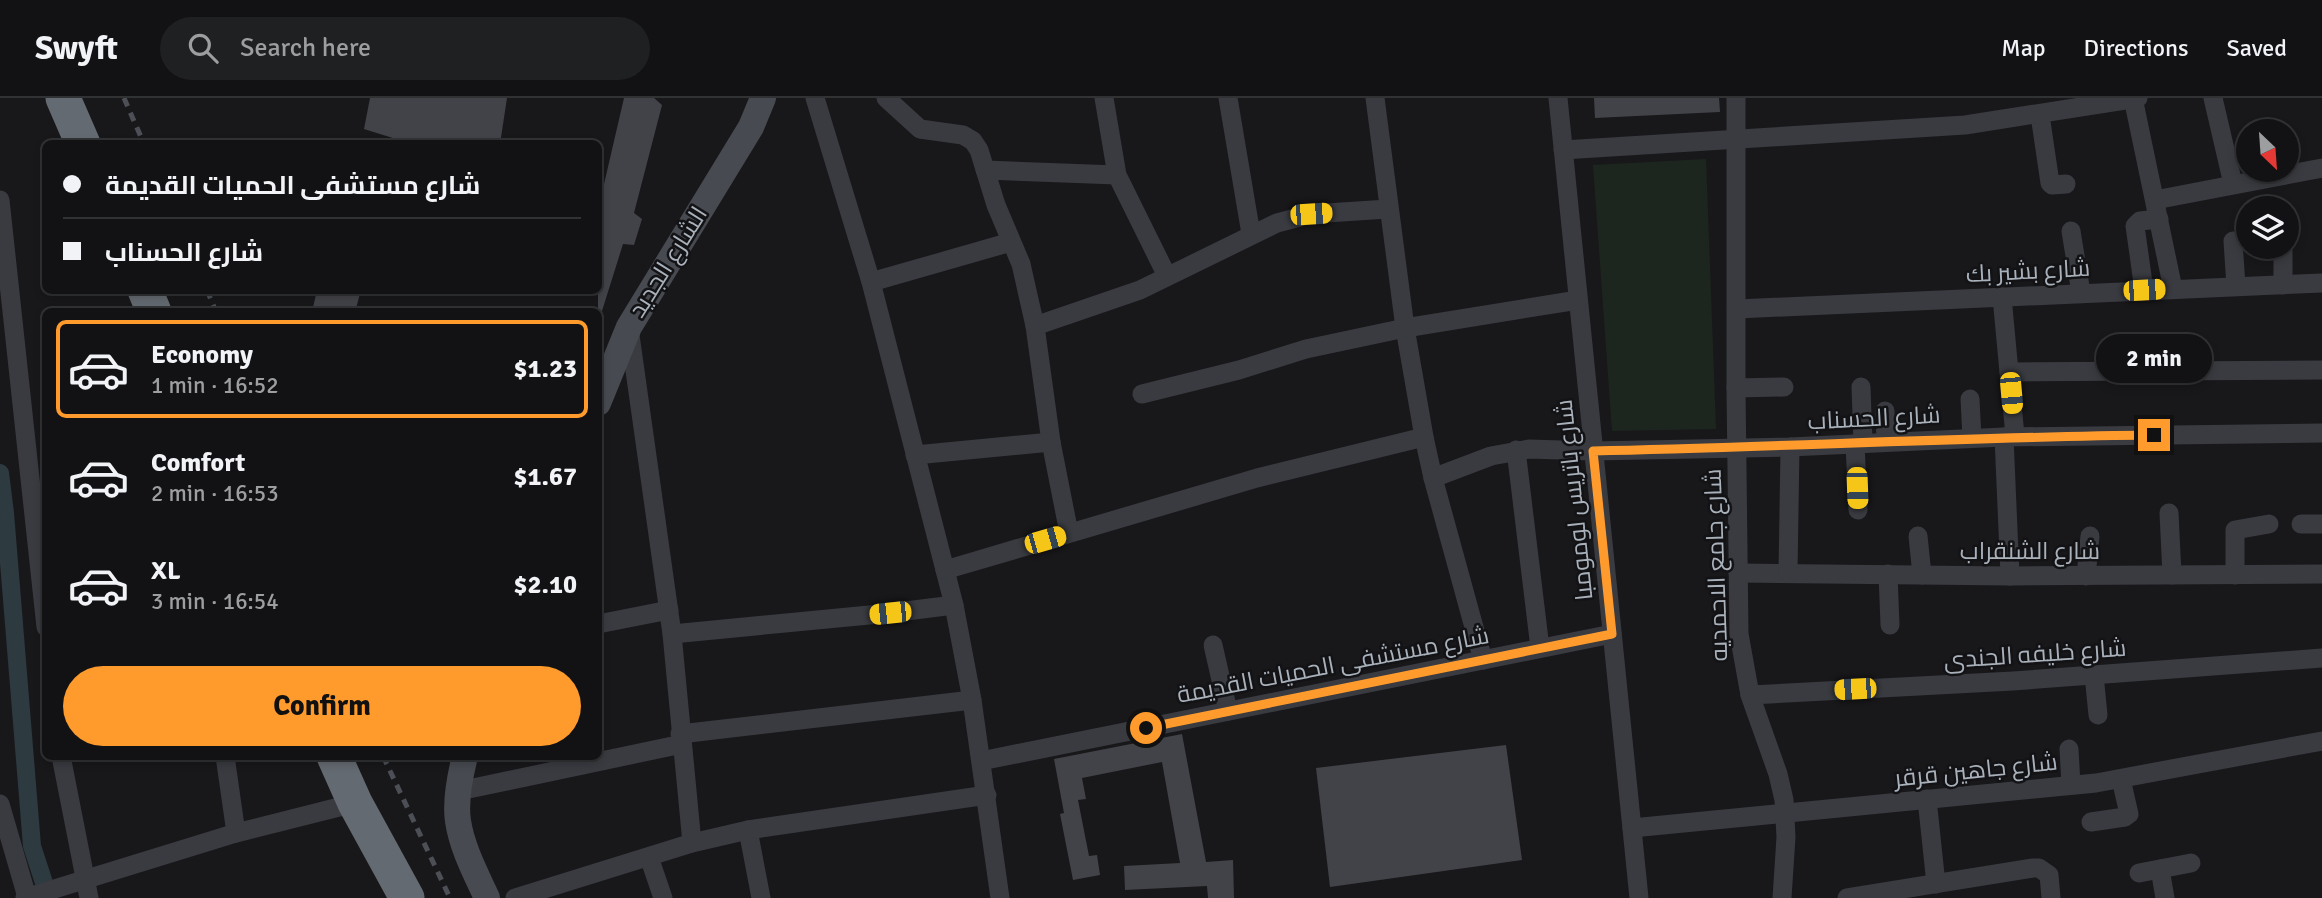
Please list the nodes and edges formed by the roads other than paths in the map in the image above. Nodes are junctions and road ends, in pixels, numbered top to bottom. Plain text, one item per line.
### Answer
1 (63, 98) edge
2 (762, 98) edge
3 (785, 98) edge
4 (815, 98) edge
5 (886, 98) edge
6 (1104, 98) edge
7 (1228, 98) edge
8 (1375, 98) edge
9 (1558, 98) edge
10 (1736, 98) edge
11 (2135, 98) edge
12 (2213, 98) edge
13 (2067, 104) edge
14 (2040, 115) junction
15 (751, 127) junction
16 (1736, 139) junction
17 (81, 140) edge
18 (1563, 150) junction
19 (2322, 168) edge
20 (985, 170) junction
21 (1117, 175) junction
22 (2066, 184) dead end
23 (2233, 184) junction
24 (0, 200) edge
25 (1388, 209) junction
26 (2157, 209) junction
27 (2071, 231) dead end
28 (1251, 234) junction
29 (2233, 241) dead end
30 (1011, 242) junction
31 (2283, 259) edge
32 (1167, 276) junction
33 (871, 282) junction
34 (2322, 283) edge
35 (2283, 285) junction
36 (2236, 286) junction
37 (2173, 289) junction
38 (2144, 290) junction
39 (2081, 293) junction
40 (2002, 297) junction
41 (1578, 300) junction
42 (1737, 309) junction
43 (1035, 326) junction
44 (629, 327) junction
45 (1405, 328) junction
46 (2322, 370) edge
47 (2009, 372) junction
48 (1784, 387) dead end
49 (1861, 387) dead end
50 (1736, 388) junction
51 (602, 393) edge
52 (1142, 394) dead end
53 (1970, 400) dead end
54 (1885, 411) dead end
55 (2322, 433) edge
56 (1424, 437) junction
57 (2009, 437) junction
58 (1972, 438) junction
59 (1051, 442) junction
60 (1886, 442) junction
61 (1859, 443) junction
62 (1790, 447) junction
63 (1737, 448) junction
64 (1516, 450) junction
65 (1593, 451) junction
66 (915, 455) junction
67 (1433, 478) junction
68 (1858, 510) dead end
69 (2169, 513) dead end
70 (2269, 524) dead end
71 (2301, 524) dead end
72 (2322, 524) edge
73 (1069, 533) junction
74 (1918, 536) dead end
75 (2090, 536) dead end
76 (945, 570) junction
77 (1738, 573) junction
78 (1788, 573) junction
79 (2322, 574) edge
80 (1888, 575) junction
81 (1922, 575) junction
82 (2172, 575) junction
83 (2235, 575) junction
84 (2010, 576) junction
85 (2086, 576) junction
86 (42, 590) edge
87 (954, 604) junction
88 (669, 610) junction
89 (602, 623) edge
90 (1891, 625) dead end
91 (672, 634) junction
92 (1612, 634) junction
93 (1213, 646) dead end
94 (1540, 648) junction
95 (2322, 658) edge
96 (1483, 660) junction
97 (2094, 675) junction
98 (1750, 695) junction
99 (972, 699) junction
100 (1228, 711) junction
101 (2098, 715) dead end
102 (681, 739) junction
103 (2322, 741) edge
104 (2069, 749) dead end
105 (602, 758) edge
106 (62, 760) edge
107 (226, 760) edge
108 (336, 760) edge
109 (464, 760) edge
110 (591, 760) edge
111 (981, 761) junction
112 (2121, 779) junction
113 (2071, 785) junction
114 (459, 791) junction
115 (987, 794) junction
116 (1927, 799) junction
117 (0, 803) edge
118 (355, 803) junction
119 (1786, 813) junction
120 (2091, 822) dead end
121 (1632, 828) junction
122 (748, 830) junction
123 (236, 833) junction
124 (692, 843) junction
125 (649, 856) junction
126 (2191, 863) dead end
127 (2160, 869) junction
128 (2139, 873) dead end
129 (81, 886) edge
130 (1947, 888) edge
131 (28, 897) edge
132 (407, 898) edge
133 (487, 898) edge
134 (516, 898) edge
135 (663, 898) edge
136 (761, 898) edge
137 (1000, 898) edge
138 (1639, 898) edge
139 (1782, 898) edge
140 (1847, 898) edge
141 (2051, 898) edge
142 (2165, 898) edge

1 - 17 highway
2 - 15 street, الشارع الجديد
3 - 15 street, الشارع الجديد
4 - 33 street
5 - 20 street
6 - 21 street
7 - 28 street
8 - 25 street
9 - 18 street, شارع باتريس لومومبا
10 - 16 street, شارع جامع الاحمديه
11 - 13 street
11 - 26 street
12 - 23 street
13 - 14 street
14 - 16 street
14 - 22 street
15 - 44 street, الشارع الجديد
16 - 18 street
16 - 42 street, شارع جامع الاحمديه
18 - 41 street, شارع باتريس لومومبا
19 - 23 street
20 - 21 street
20 - 30 street
21 - 32 street
23 - 26 street
24 - 86 street
25 - 28 street
25 - 45 street
26 - 37 street
26 - 38 street
27 - 39 street
28 - 32 street
29 - 36 street
30 - 33 street
30 - 43 street
31 - 35 street
32 - 43 street
33 - 66 street
34 - 35 street, شارع بشير بك
35 - 36 street, شارع بشير بك
36 - 37 street, شارع بشير بك
37 - 38 street, شارع بشير بك
38 - 39 street, شارع بشير بك
39 - 40 street, شارع بشير بك
40 - 42 street, شارع بشير بك
40 - 47 street
41 - 45 street
41 - 65 street, شارع باتريس لومومبا
42 - 50 street, شارع جامع الاحمديه
43 - 59 street
44 - 51 street, الشارع الجديد
44 - 88 street
45 - 52 street
45 - 56 street
46 - 47 street
47 - 57 street
48 - 50 street
49 - 61 street
50 - 63 street, شارع جامع الاحمديه
53 - 58 street
54 - 60 street
55 - 57 street, شارع الحسناب
56 - 67 street
56 - 73 street
57 - 58 street, شارع الحسناب
57 - 84 street
58 - 60 street, شارع الحسناب
59 - 66 street
59 - 73 street
60 - 61 street, شارع الحسناب
61 - 62 street, شارع الحسناب
61 - 68 street
62 - 63 street, شارع الحسناب
62 - 78 street
63 - 65 street, شارع الحسناب
63 - 77 street, شارع جامع الاحمديه
64 - 65 street, شارع الحسناب
64 - 67 street, شارع الحسناب
64 - 94 street
65 - 92 street, شارع باتريس لومومبا
66 - 76 street
67 - 96 street
69 - 82 street
70 - 83 street
71 - 72 street
73 - 76 street
74 - 81 street
75 - 85 street
76 - 87 street
77 - 78 street, شارع الشنقراب
77 - 98 street, شارع جامع الاحمديه
78 - 80 street, شارع الشنقراب
79 - 83 street, شارع الشنقراب
80 - 81 street, شارع الشنقراب
80 - 90 street
81 - 84 street, شارع الشنقراب
82 - 83 street, شارع الشنقراب
82 - 85 street, شارع الشنقراب
84 - 85 street, شارع الشنقراب
87 - 91 street
87 - 99 street
88 - 89 street
88 - 91 street
91 - 102 street
92 - 94 street, شارع مستشفى الحميات القديمة
92 - 121 street, شارع باتريس لومومبا
93 - 100 street
94 - 96 street, شارع مستشفى الحميات القديمة
95 - 97 street, شارع خليفه الجندى
96 - 100 street, شارع مستشفى الحميات القديمة
97 - 98 street, شارع خليفه الجندى
97 - 101 street
98 - 119 street, شارع جامع الاحمديه
99 - 102 street
99 - 111 street
100 - 111 street, شارع مستشفى الحميات القديمة
102 - 105 street
102 - 124 street
103 - 112 street, شارع جاهين قرقر
104 - 113 street
106 - 129 street
107 - 123 street
108 - 118 highway
109 - 114 street
110 - 114 street
111 - 115 street
112 - 113 street, شارع جاهين قرقر
112 - 120 street
113 - 116 street, شارع جاهين قرقر
114 - 133 street
115 - 122 street
115 - 137 street
116 - 119 street, شارع جاهين قرقر
116 - 130 street
117 - 131 street
118 - 123 street
118 - 132 highway
119 - 121 street, شارع جاهين قرقر
119 - 139 street, شارع جامع الاحمديه
121 - 138 street, شارع باتريس لومومبا
122 - 124 street
122 - 136 street
123 - 129 street
124 - 125 street
125 - 134 street
125 - 135 street
126 - 127 street
127 - 128 street
127 - 142 street
129 - 131 street
130 - 140 street
130 - 141 street

